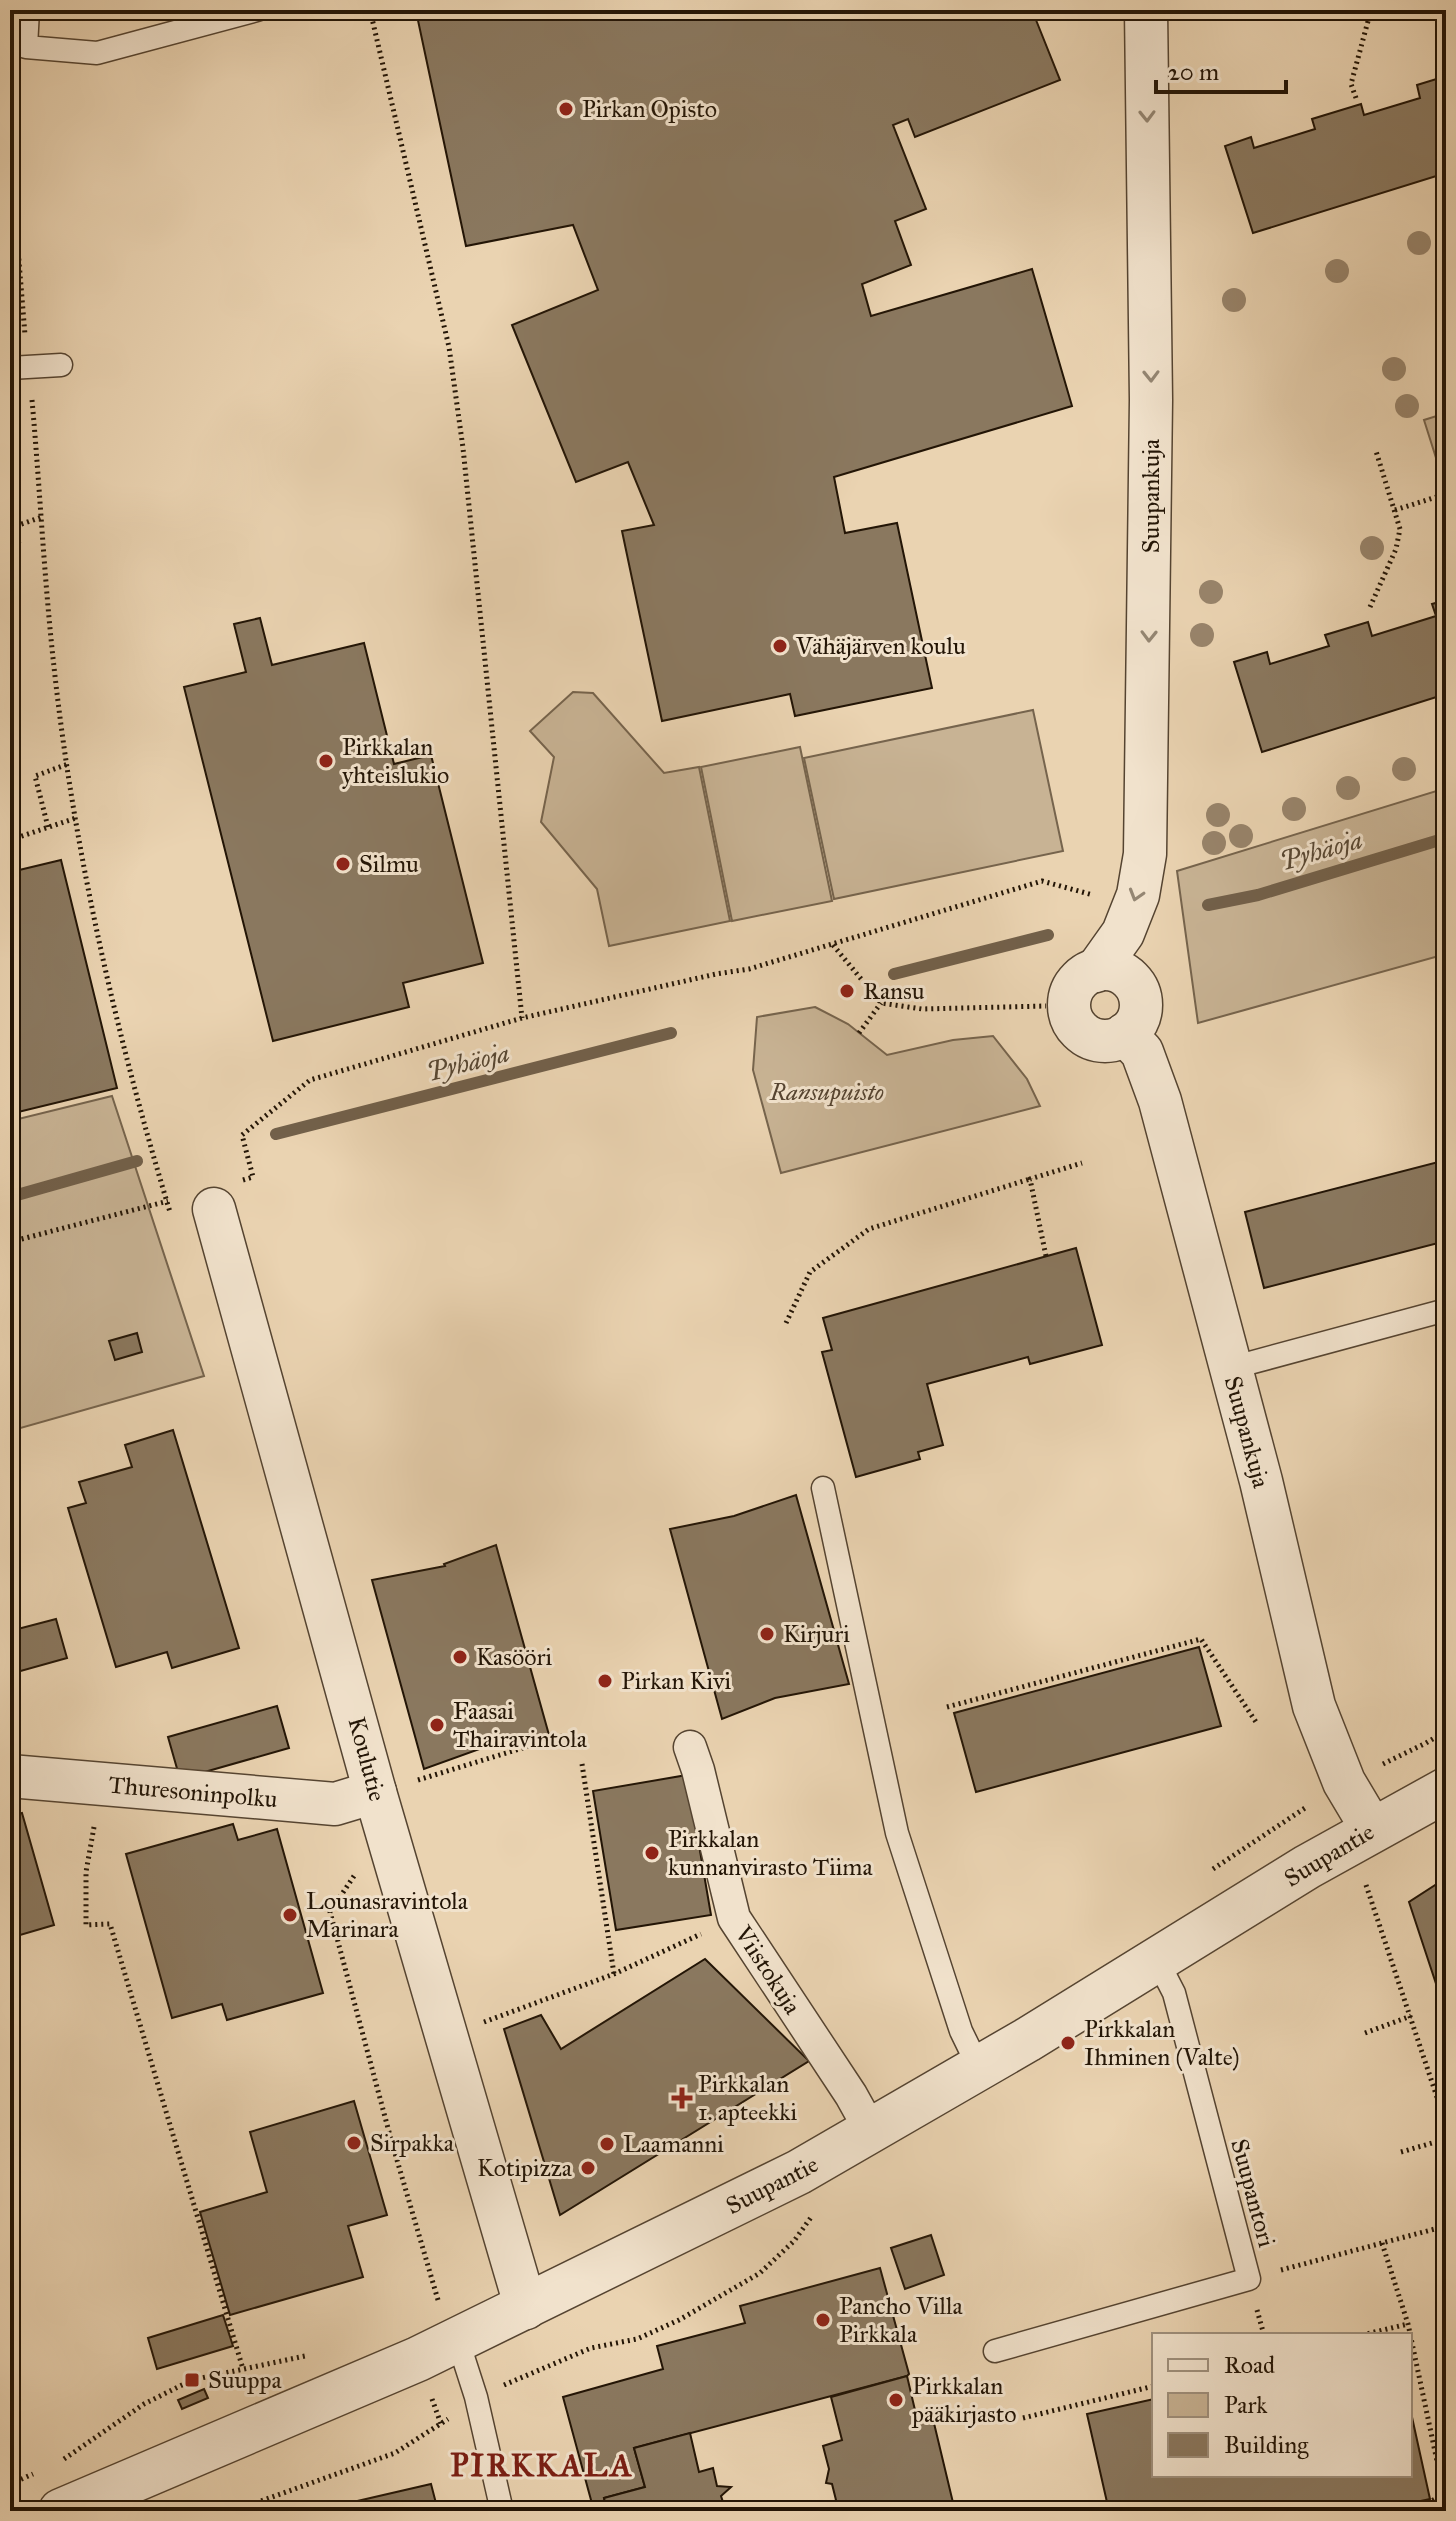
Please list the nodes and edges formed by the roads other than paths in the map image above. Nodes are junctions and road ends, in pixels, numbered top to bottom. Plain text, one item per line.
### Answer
1 (28, 10) edge
2 (257, 10) edge
3 (1146, 10) edge
4 (61, 365) dead end
5 (20, 368) edge
6 (214, 1209) dead end
7 (1446, 1310) edge
8 (1231, 1368) junction
9 (823, 1488) dead end
10 (690, 1747) dead end
11 (10, 1776) edge
12 (1446, 1790) edge
13 (375, 1792) junction
14 (1372, 1829) junction
15 (1157, 1960) junction
16 (979, 2068) junction
17 (871, 2131) junction
18 (526, 2308) junction
19 (458, 2341) junction
20 (995, 2351) dead end
21 (61, 2511) edge
22 (502, 2511) edge

1 - 2 lane
3 -> 8 street, Suupankuja
4 - 5 lane
6 - 13 street, Koulutie
7 - 8 lane
8 - 14 street, Suupankuja
9 - 16 lane
10 - 17 street, Viistokuja
11 - 13 street, Thuresoninpolku
12 - 14 street, Suupantie
13 - 18 street, Koulutie
14 - 15 street, Suupantie
15 - 16 street, Suupantie
15 - 20 lane, Suupantori
16 - 17 street, Suupantie
17 - 18 street, Suupantie
18 - 19 street, Suupantie
19 - 21 street, Suupantie
19 - 22 lane

